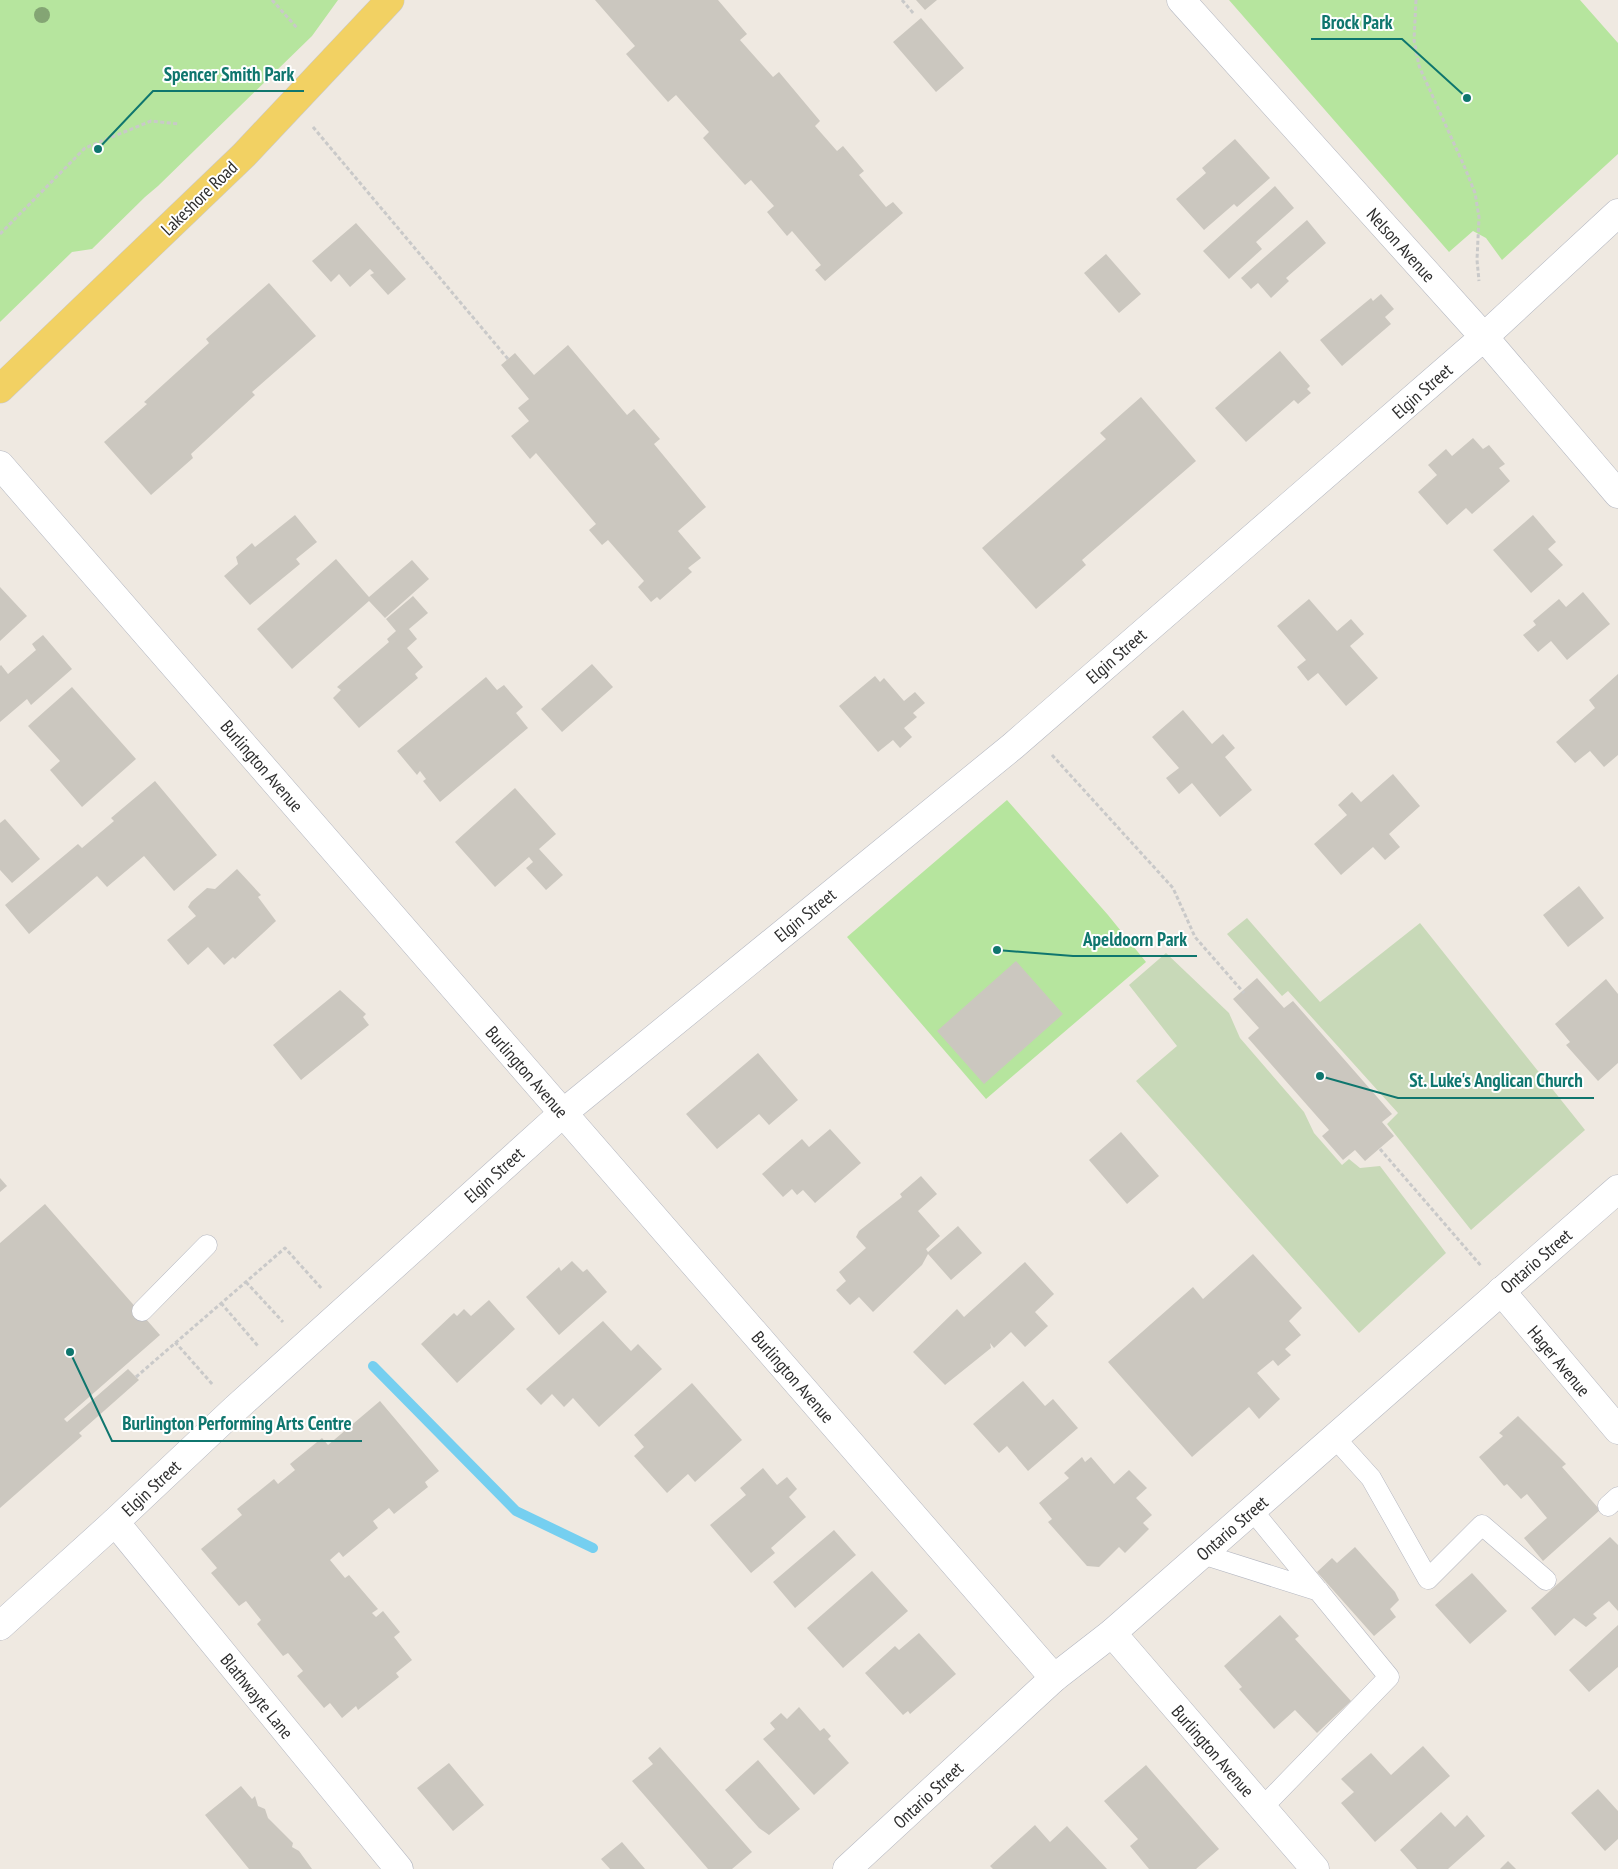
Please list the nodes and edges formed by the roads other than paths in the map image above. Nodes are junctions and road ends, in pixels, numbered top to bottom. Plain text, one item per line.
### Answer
1 (390, 0) edge
2 (1181, 0) edge
3 (1618, 213) edge
4 (1485, 336) junction
5 (0, 389) edge
6 (0, 465) edge
7 (1618, 494) edge
8 (563, 1112) junction
9 (1618, 1188) edge
10 (207, 1245) dead end
11 (1501, 1292) junction
12 (142, 1310) dead end
13 (1618, 1430) edge
14 (1335, 1438) junction
15 (1252, 1510) junction
16 (115, 1522) junction
17 (1202, 1554) junction
18 (1546, 1580) dead end
19 (1319, 1591) junction
20 (0, 1626) edge
21 (1112, 1633) junction
22 (1054, 1678) junction
23 (1262, 1808) junction
24 (399, 1869) edge
25 (847, 1869) edge
26 (1315, 1869) edge

1 - 5 main road, Lakeshore Road
2 - 4 street, Nelson Avenue
3 - 4 street, Elgin Street
4 - 7 street, Nelson Avenue
4 - 8 street, Elgin Street
6 - 8 street, Burlington Avenue
8 - 16 street, Elgin Street
8 - 22 street, Burlington Avenue
9 - 11 street, Ontario Street
10 - 12 lane
11 - 13 street, Hager Avenue
11 - 14 street, Ontario Street
14 - 15 street, Ontario Street
14 - 18 lane
15 - 17 street, Ontario Street
15 - 19 lane
16 - 20 street, Elgin Street
16 - 24 street, Blathwayte Lane
17 - 19 lane
17 - 21 street, Ontario Street
19 - 23 lane
21 - 22 street, Ontario Street
21 - 23 street, Burlington Avenue
22 - 25 street, Ontario Street
23 - 26 street, Burlington Avenue

